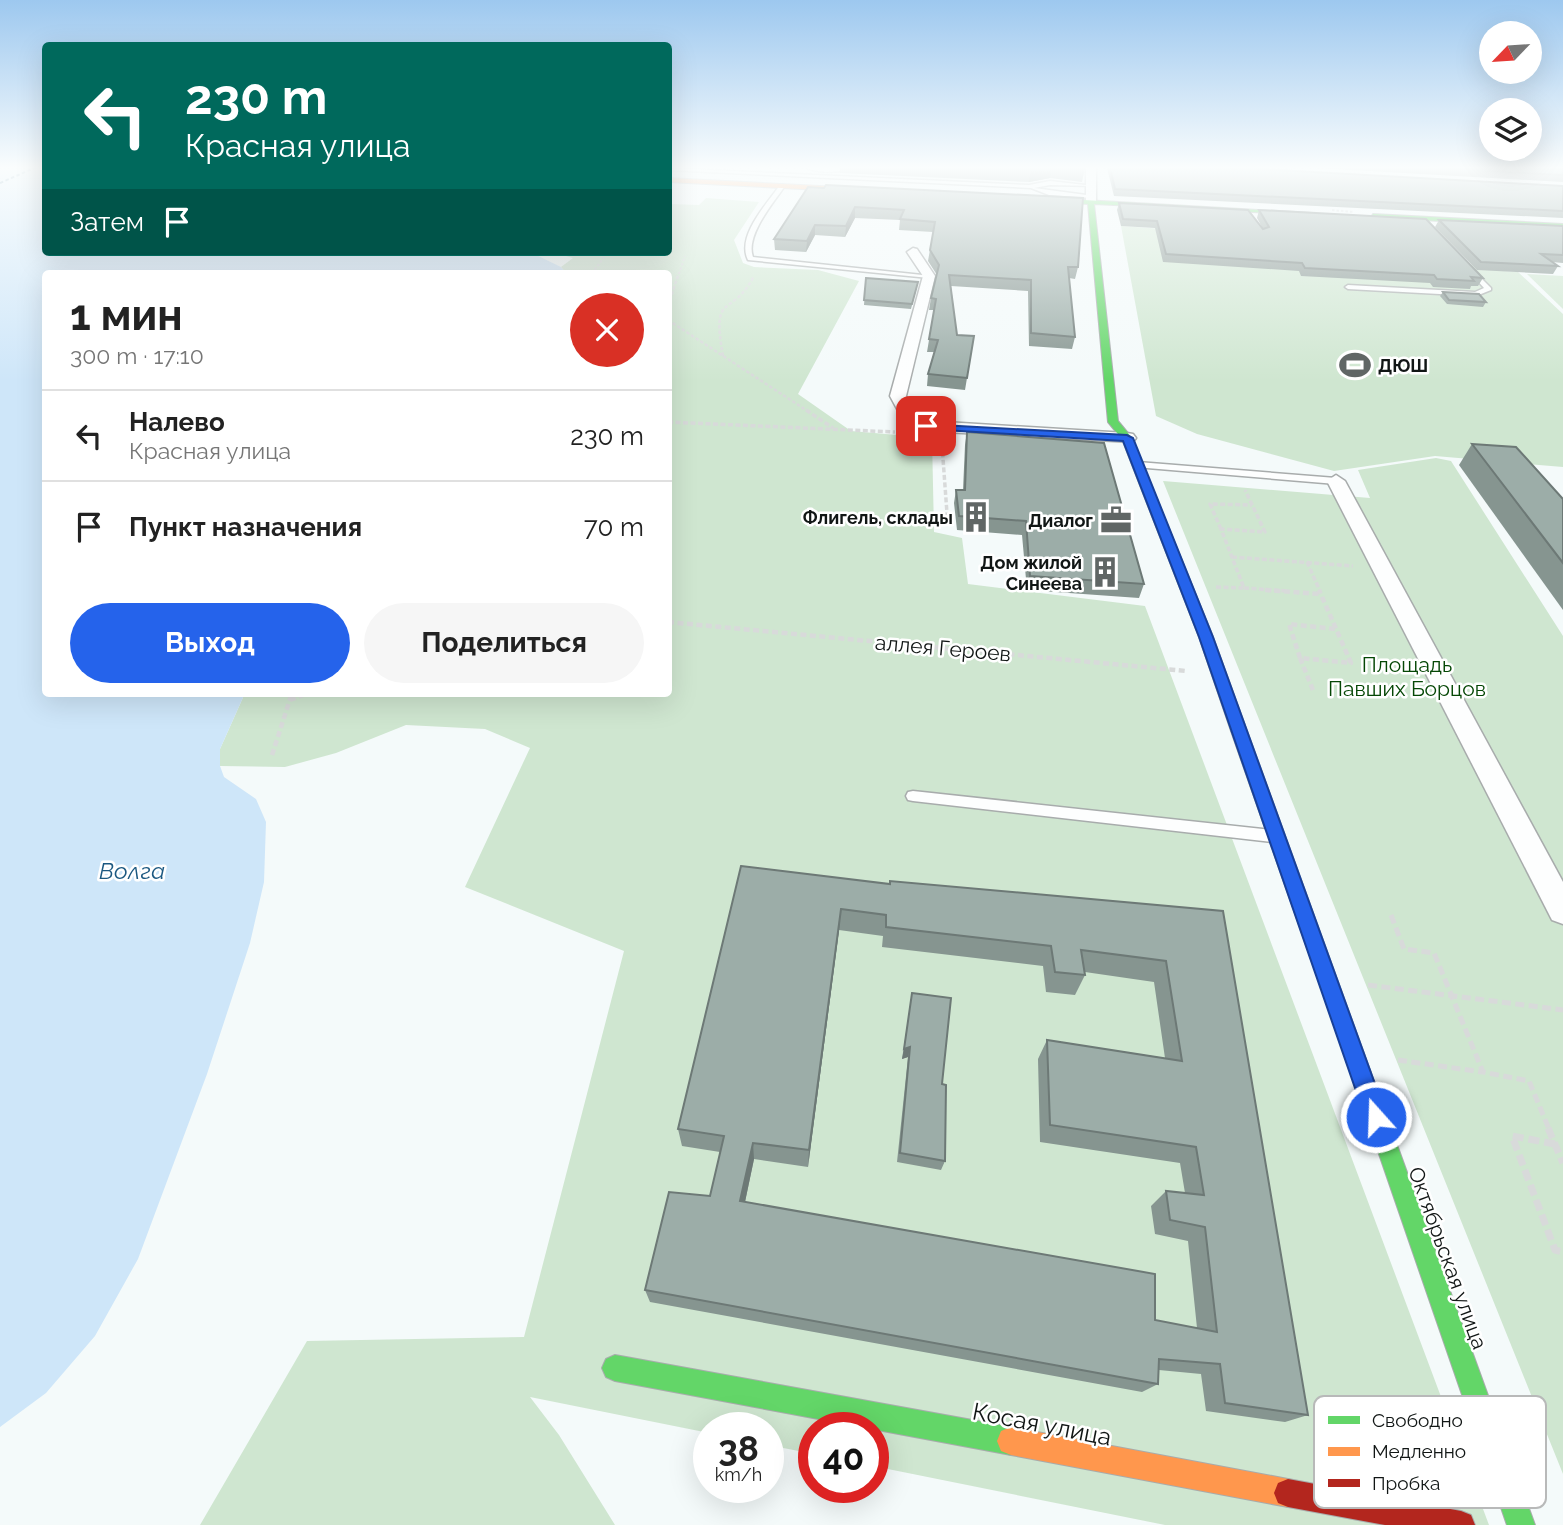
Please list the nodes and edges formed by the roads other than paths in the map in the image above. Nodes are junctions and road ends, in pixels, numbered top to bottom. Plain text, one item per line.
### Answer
1 (748, 239) edge
2 (1095, 239) edge
3 (913, 252) dead end
4 (1460, 259) edge
5 (929, 276) junction
6 (1348, 287) dead end
7 (1127, 438) junction
8 (1138, 465) junction
9 (1336, 481) joint
10 (913, 796) dead end
11 (1276, 837) junction
12 (1563, 911) edge
13 (615, 1368) dead end
14 (1475, 1396) edge
15 (1314, 1498) edge
16 (1369, 1508) edge
17 (1515, 1508) edge
18 (1461, 1525) edge
19 (1521, 1525) edge

1 - 5 lane
2 - 7 street, Октябрьская улица
3 - 5 street
4 - 6 lane
5 - 7 street
7 - 8 street, Октябрьская улица
8 - 9 lane
8 - 11 street, Октябрьская улица
9 - 12 street
10 - 11 lane
11 - 14 street, Октябрьская улица
13 - 15 street, Косая улица
16 - 18 street, Косая улица
17 - 19 street, Октябрьская улица

